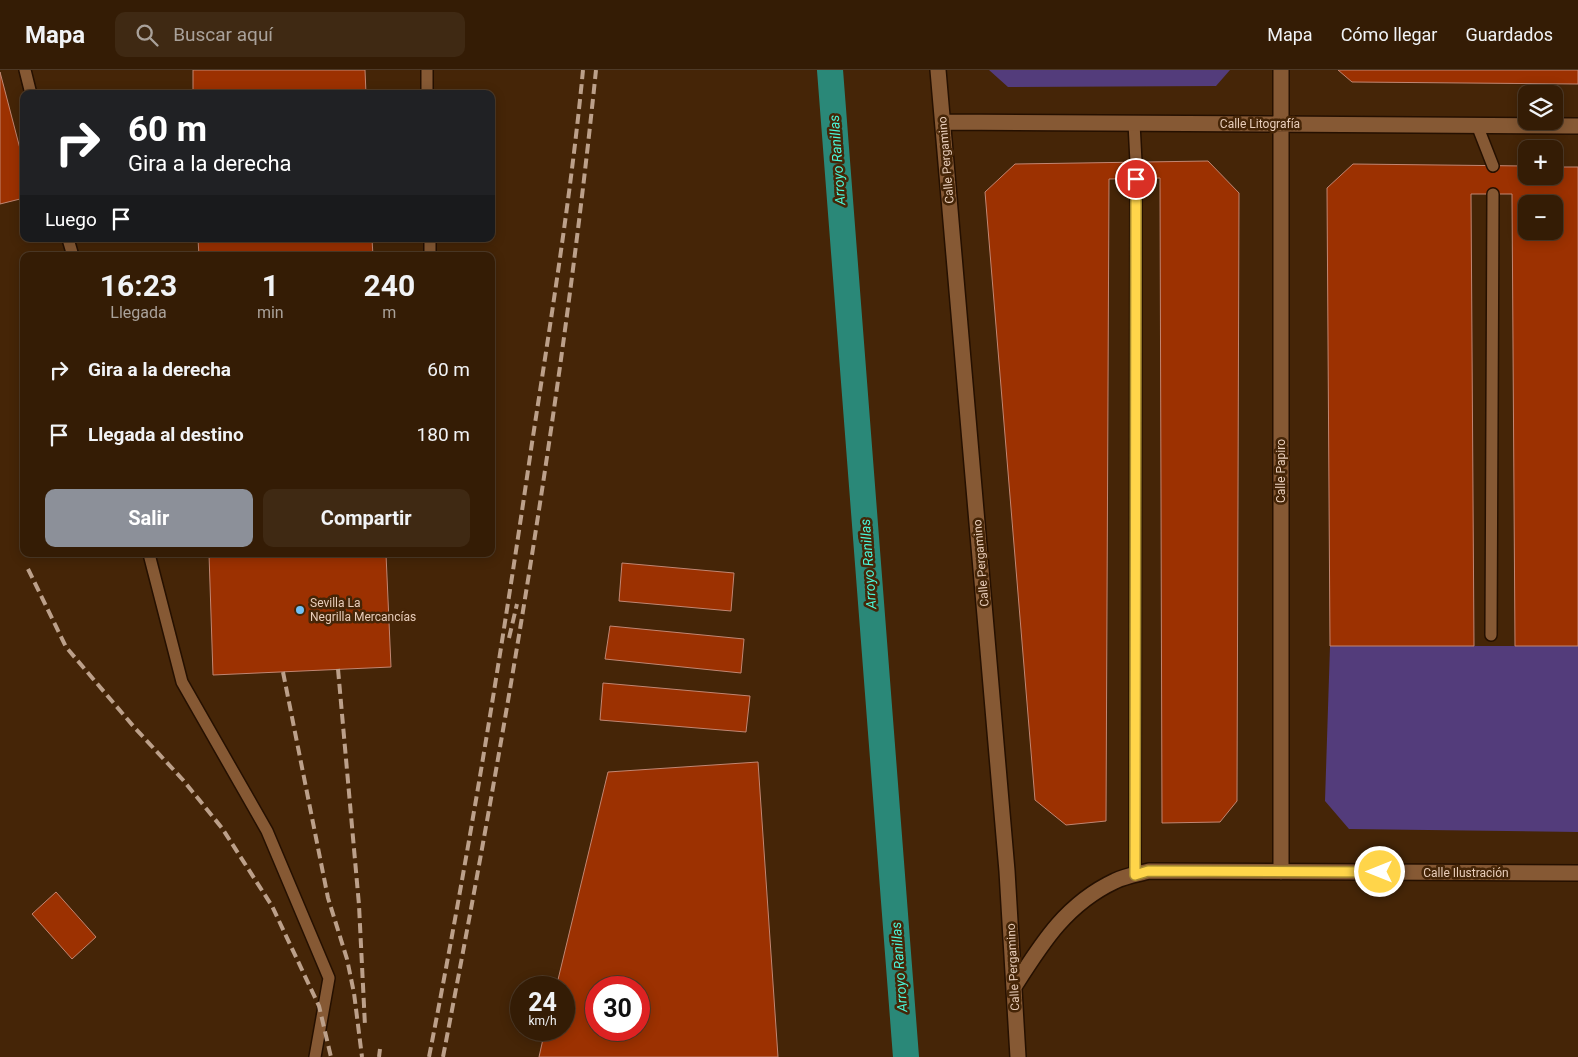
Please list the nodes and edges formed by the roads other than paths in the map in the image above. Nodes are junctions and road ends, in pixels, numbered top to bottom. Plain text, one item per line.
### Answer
1 (25, 70) edge
2 (427, 70) edge
3 (938, 70) edge
4 (1281, 70) edge
5 (30, 90) edge
6 (427, 90) edge
7 (943, 122) junction
8 (1134, 123) junction
9 (1281, 124) junction
10 (1477, 125) junction
11 (1578, 126) edge
12 (1136, 162) dead end
13 (1492, 166) dead end
14 (1136, 179) dead end
15 (1493, 194) dead end
16 (150, 557) edge
17 (1491, 635) dead end
18 (1281, 872) junction
19 (1578, 873) edge
20 (1135, 875) junction
21 (1014, 988) junction
22 (315, 1057) edge
23 (1018, 1057) edge

1 - 5 lane
2 - 6 lane
3 - 7 street, Calle Pergamino
4 - 9 street, Calle Papiro
7 - 8 street, Calle Litografía
7 - 21 street, Calle Pergamino
8 - 9 street, Calle Litografía
8 - 12 lane
9 - 10 street, Calle Litografía
9 - 18 street, Calle Papiro
10 - 11 street, Calle Litografía
10 - 13 lane
14 - 20 lane
15 - 17 lane
16 - 22 lane
18 - 19 street, Calle Ilustración
18 - 20 street, Calle Ilustración
20 - 21 street, Calle Ilustración
21 - 23 street, Calle Pergamino

